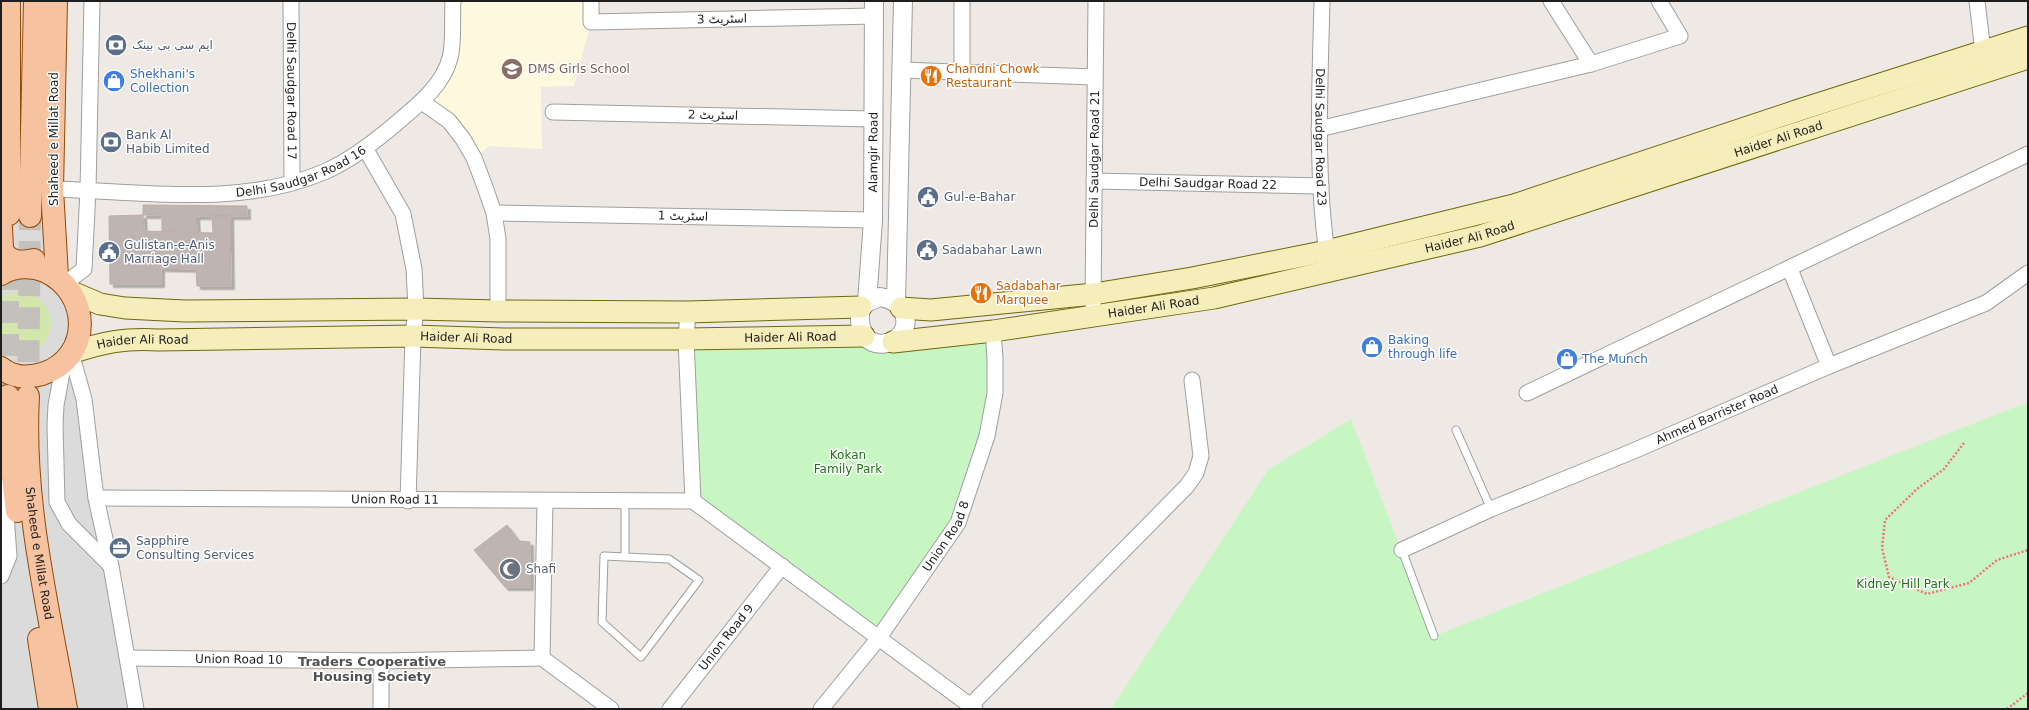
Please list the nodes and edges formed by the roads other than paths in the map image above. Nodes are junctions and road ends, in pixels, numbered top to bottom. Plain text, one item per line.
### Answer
1 (9, 1) edge
2 (35, 1) edge
3 (56, 1) edge
4 (92, 1) edge
5 (292, 1) edge
6 (452, 1) edge
7 (591, 1) edge
8 (903, 1) edge
9 (962, 1) edge
10 (1096, 1) edge
11 (1322, 1) edge
12 (1551, 1) edge
13 (1659, 1) edge
14 (1977, 1) edge
15 (874, 9) edge
16 (2028, 37) edge
17 (2028, 58) edge
18 (1984, 63) junction
19 (1591, 64) junction
20 (901, 70) junction
21 (962, 72) junction
22 (1095, 77) junction
23 (422, 102) junction
24 (554, 112) dead end
25 (872, 119) junction
26 (1319, 129) junction
27 (365, 148) junction
28 (2028, 154) edge
29 (1094, 181) junction
30 (292, 182) junction
31 (1321, 186) junction
32 (52, 189) junction
33 (88, 190) junction
34 (494, 213) junction
35 (30, 216) tunnel mouth
36 (873, 220) junction
37 (5, 221) edge
38 (55, 233) junction
39 (2, 250) junction
40 (1327, 251) junction
41 (1790, 269) junction
42 (1330, 272) junction
43 (2, 273) edge
44 (2028, 273) edge
45 (64, 284) junction
46 (1094, 294) junction
47 (864, 305) junction
48 (899, 305) junction
49 (416, 309) junction
50 (498, 311) junction
51 (688, 312) junction
52 (1093, 317) junction
53 (993, 331) junction
54 (413, 336) junction
55 (864, 336) junction
56 (686, 339) junction
57 (893, 342) junction
58 (67, 357) junction
59 (1829, 366) junction
60 (1, 368) edge
61 (1192, 380) dead end
62 (1527, 393) dead end
63 (1456, 430) dead end
64 (1, 452) edge
65 (96, 498) junction
66 (408, 501) junction
67 (545, 501) junction
68 (625, 501) junction
69 (693, 501) junction
70 (1492, 509) junction
71 (1402, 550) joint
72 (625, 557) junction
73 (111, 566) junction
74 (782, 566) junction
75 (1, 576) edge
76 (1434, 636) dead end
77 (878, 639) junction
78 (128, 658) junction
79 (542, 658) junction
80 (381, 661) junction
81 (973, 707) edge
82 (50, 709) edge
83 (66, 709) edge
84 (136, 709) edge
85 (381, 709) edge
86 (611, 709) edge
87 (670, 709) edge
88 (821, 709) edge

1 - 37 main road
2 - 35 main road, Shaheed e Millat Road
3 - 32 main road, Shaheed e Millat Road
4 - 33 street
5 - 30 street, Delhi Saudgar Road 17
6 - 23 street, Delhi Saudgar Road 16
7 - 15 street, اسٹریٹ 3
8 - 20 street
9 - 21 street
10 - 22 street, Delhi Saudgar Road 21
11 - 26 street, Delhi Saudgar Road 23
12 - 19 street
13 - 19 street
14 - 18 street
15 - 25 street, Alamgir Road
16 - 18 main road, Haider Ali Road
17 - 18 main road, Haider Ali Road
18 - 40 main road, Haider Ali Road
18 - 42 main road, Haider Ali Road
19 - 26 street
20 - 21 street
20 - 48 street
21 - 22 street
22 - 29 street, Delhi Saudgar Road 21
23 - 27 street, Delhi Saudgar Road 16
23 - 34 street
24 - 25 street, اسٹریٹ 2
25 - 36 street, Alamgir Road
26 - 31 street, Delhi Saudgar Road 23
27 - 30 street, Delhi Saudgar Road 16
27 - 49 street
28 - 41 street
29 - 31 street, Delhi Saudgar Road 22
29 - 46 street, Delhi Saudgar Road 21
30 - 33 street, Delhi Saudgar Road 16
31 - 40 street, Delhi Saudgar Road 23
32 - 33 street, Delhi Saudgar Road 16
32 - 38 main road, Shaheed e Millat Road
33 - 45 street
34 - 36 street, اسٹریٹ 1
34 - 50 street
36 - 47 street, Alamgir Road
37 - 39 main road
38 - 39 main road
38 - 45 main road, Shaheed e Millat Road
39 - 43 main road
40 - 42 street, Delhi Saudgar Road 23
40 - 46 main road, Haider Ali Road
41 - 59 street
41 - 62 street
42 - 52 main road, Haider Ali Road
43 - 45 main road
44 - 59 street, Ahmed Barrister Road
45 - 49 main road
45 - 58 main road, Shaheed e Millat Road
46 - 48 main road, Haider Ali Road
46 - 52 street, Delhi Saudgar Road 21
47 - 48 street
47 - 51 main road
47 - 55 street
48 - 57 street
49 - 50 main road
49 - 54 street
50 - 51 main road
51 - 56 street
52 - 53 main road, Haider Ali Road
53 - 57 main road, Haider Ali Road
53 - 77 street, Union Road 8
54 - 56 main road, Haider Ali Road
54 - 58 main road, Haider Ali Road
54 - 66 street
55 - 56 main road, Haider Ali Road
55 - 57 street
56 - 69 street
58 - 60 main road
58 - 65 street
58 - 73 street
59 - 70 street, Ahmed Barrister Road
61 - 81 street
63 - 70 lane
64 - 75 street
65 - 66 street, Union Road 11
65 - 73 street
66 - 67 street, Union Road 11
67 - 68 street, Union Road 11
67 - 79 street
68 - 69 street, Union Road 11
68 - 72 lane
69 - 74 street
70 - 71 street, Ahmed Barrister Road
71 - 76 lane
72 - 72 lane
73 - 78 street
74 - 77 street
74 - 87 street, Union Road 9
77 - 81 street
77 - 88 street, Union Road 8
78 - 80 street, Union Road 10
78 - 84 street
79 - 80 street, Union Road 10
79 - 86 street
80 - 85 street
82 - 83 main road, Shaheed e Millat Road

